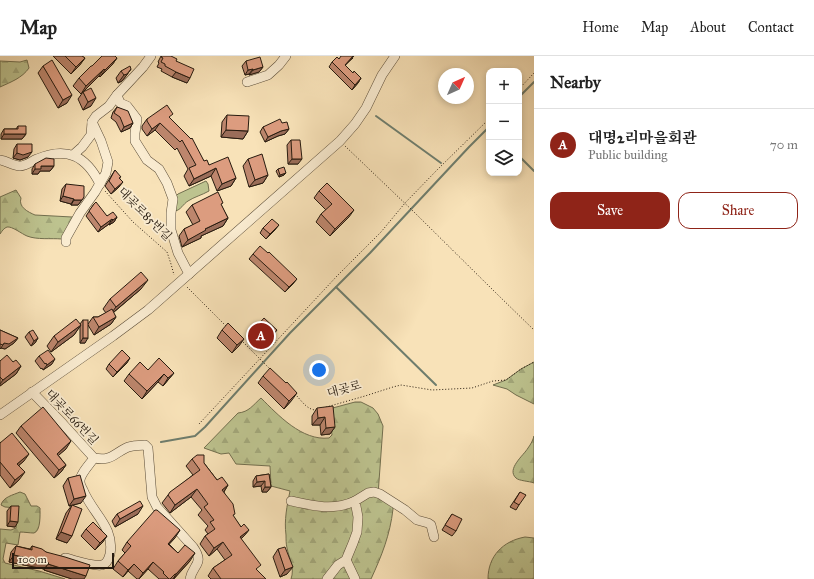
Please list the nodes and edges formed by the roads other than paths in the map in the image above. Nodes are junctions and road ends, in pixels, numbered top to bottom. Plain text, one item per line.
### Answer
1 (151, 56) edge
2 (286, 56) edge
3 (395, 56) edge
4 (247, 82) dead end
5 (118, 95) junction
6 (92, 122) junction
7 (74, 155) junction
8 (0, 160) edge
9 (100, 184) junction
10 (66, 242) dead end
11 (189, 274) junction
12 (32, 392) junction
13 (0, 415) edge
14 (94, 458) junction
15 (291, 501) dead end
16 (355, 501) junction
17 (434, 537) dead end
18 (58, 556) edge
19 (346, 560) junction
20 (190, 579) edge
21 (327, 579) edge
22 (354, 579) edge

1 - 5 street
2 - 4 street
3 - 11 street
5 - 6 street
5 - 11 street
6 - 7 street
6 - 9 street
7 - 8 street
7 - 9 street
9 - 10 street
11 - 12 street
12 - 13 street
12 - 14 street, 대곶로66번길
14 - 18 street, 대곶로66번길
14 - 20 street, 대곶로66번길
15 - 16 street
16 - 17 street
16 - 19 street
19 - 21 street
19 - 22 street

